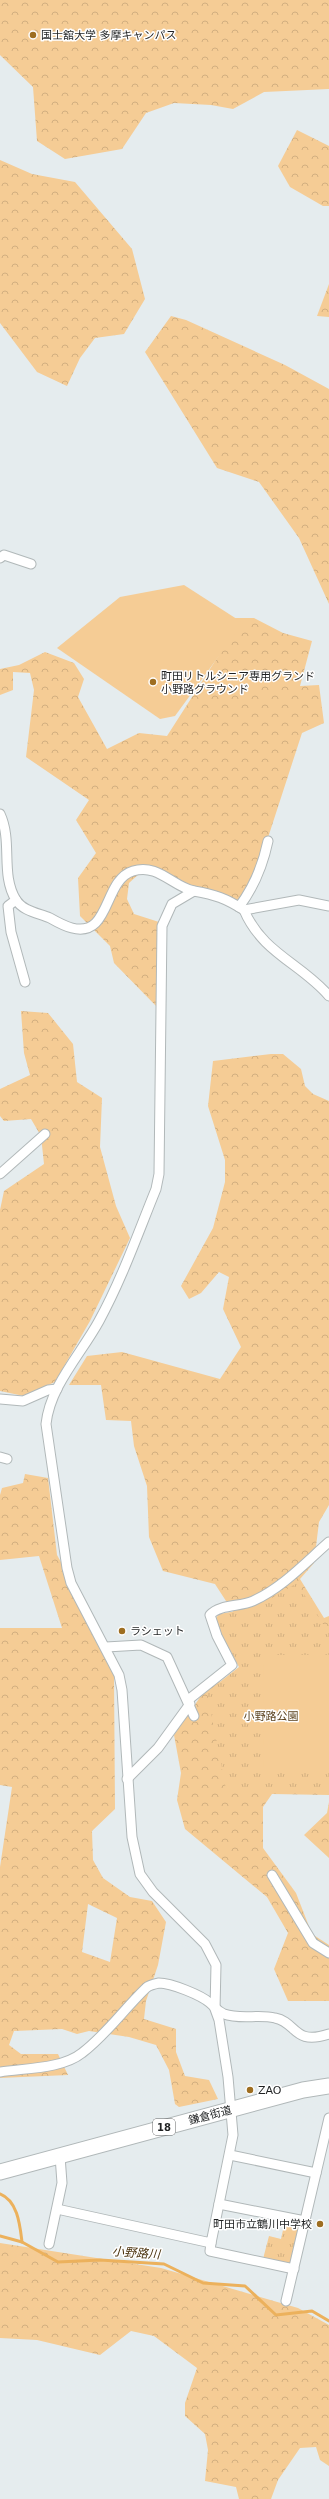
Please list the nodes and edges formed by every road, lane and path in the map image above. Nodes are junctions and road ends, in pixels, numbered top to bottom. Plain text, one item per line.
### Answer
1 (0, 558) edge
2 (31, 564) dead end
3 (0, 814) edge
4 (268, 841) dead end
5 (194, 891) junction
6 (16, 900) junction
7 (329, 906) edge
8 (242, 909) junction
9 (25, 982) dead end
10 (329, 996) edge
11 (45, 1134) dead end
12 (0, 1174) edge
13 (57, 1389) junction
14 (0, 1399) edge
15 (329, 1542) edge
16 (106, 1647) junction
17 (189, 1702) junction
18 (194, 1716) dead end
19 (127, 1779) junction
20 (272, 1875) dead end
21 (329, 1953) edge
22 (215, 2009) junction
23 (329, 2034) edge
24 (0, 2072) edge
25 (329, 2086) edge
26 (232, 2109) junction
27 (329, 2118) edge
28 (230, 2155) junction
29 (60, 2156) junction
30 (0, 2172) edge
31 (316, 2173) junction
32 (220, 2204) junction
33 (57, 2209) junction
34 (305, 2221) junction
35 (211, 2243) junction
36 (49, 2244) dead end
37 (294, 2269) junction
38 (286, 2301) dead end

1 - 2 street
3 - 6 street
4 - 8 street
5 - 6 street
5 - 8 street
5 - 13 street
6 - 9 street
7 - 8 street
8 - 10 street
11 - 12 street
13 - 14 street
13 - 16 street
15 - 17 street
16 - 17 street
16 - 19 street
17 - 18 street
17 - 19 street
19 - 22 street
20 - 21 street
22 - 23 street
22 - 24 street
22 - 26 street
25 - 26 main road, 鎌倉街道 / 18
26 - 28 street
26 - 29 main road, 鎌倉街道 / 18
27 - 31 street
28 - 31 street
28 - 32 street
29 - 30 main road, 鎌倉街道 / 18
29 - 33 street
31 - 34 street
32 - 34 street
32 - 35 street
33 - 35 street
33 - 36 street
34 - 37 street
35 - 37 street
37 - 38 street

